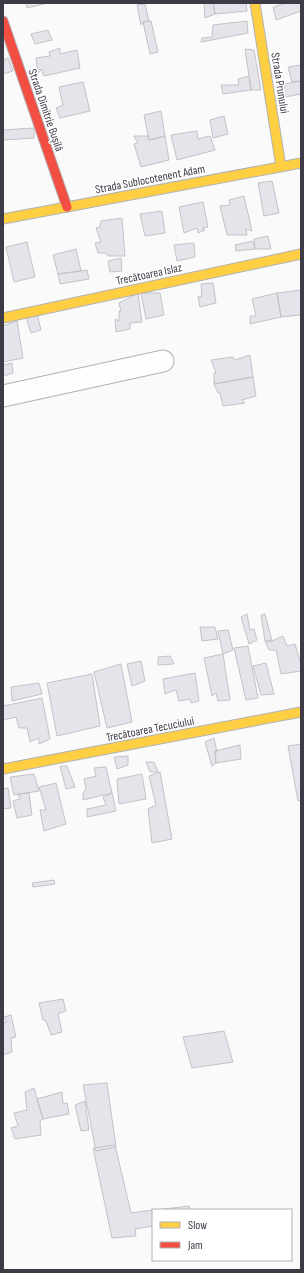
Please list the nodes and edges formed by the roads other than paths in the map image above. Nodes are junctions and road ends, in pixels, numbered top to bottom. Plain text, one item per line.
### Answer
1 (255, 3) edge
2 (3, 21) edge
3 (301, 163) edge
4 (281, 167) junction
5 (67, 207) junction
6 (3, 219) edge
7 (301, 254) edge
8 (3, 318) edge
9 (163, 361) dead end
10 (3, 396) edge
11 (301, 712) edge
12 (3, 769) edge

1 - 4 street, Strada Prunului
2 - 5 street, Strada Dimitrie Bușilă
3 - 4 street, Strada Sublocotenent Adam
4 - 5 street, Strada Sublocotenent Adam
5 - 6 street, Strada Sublocotenent Adam
7 - 8 street, Trecătoarea Islaz
9 - 10 street
11 - 12 street, Trecătoarea Tecuciului

